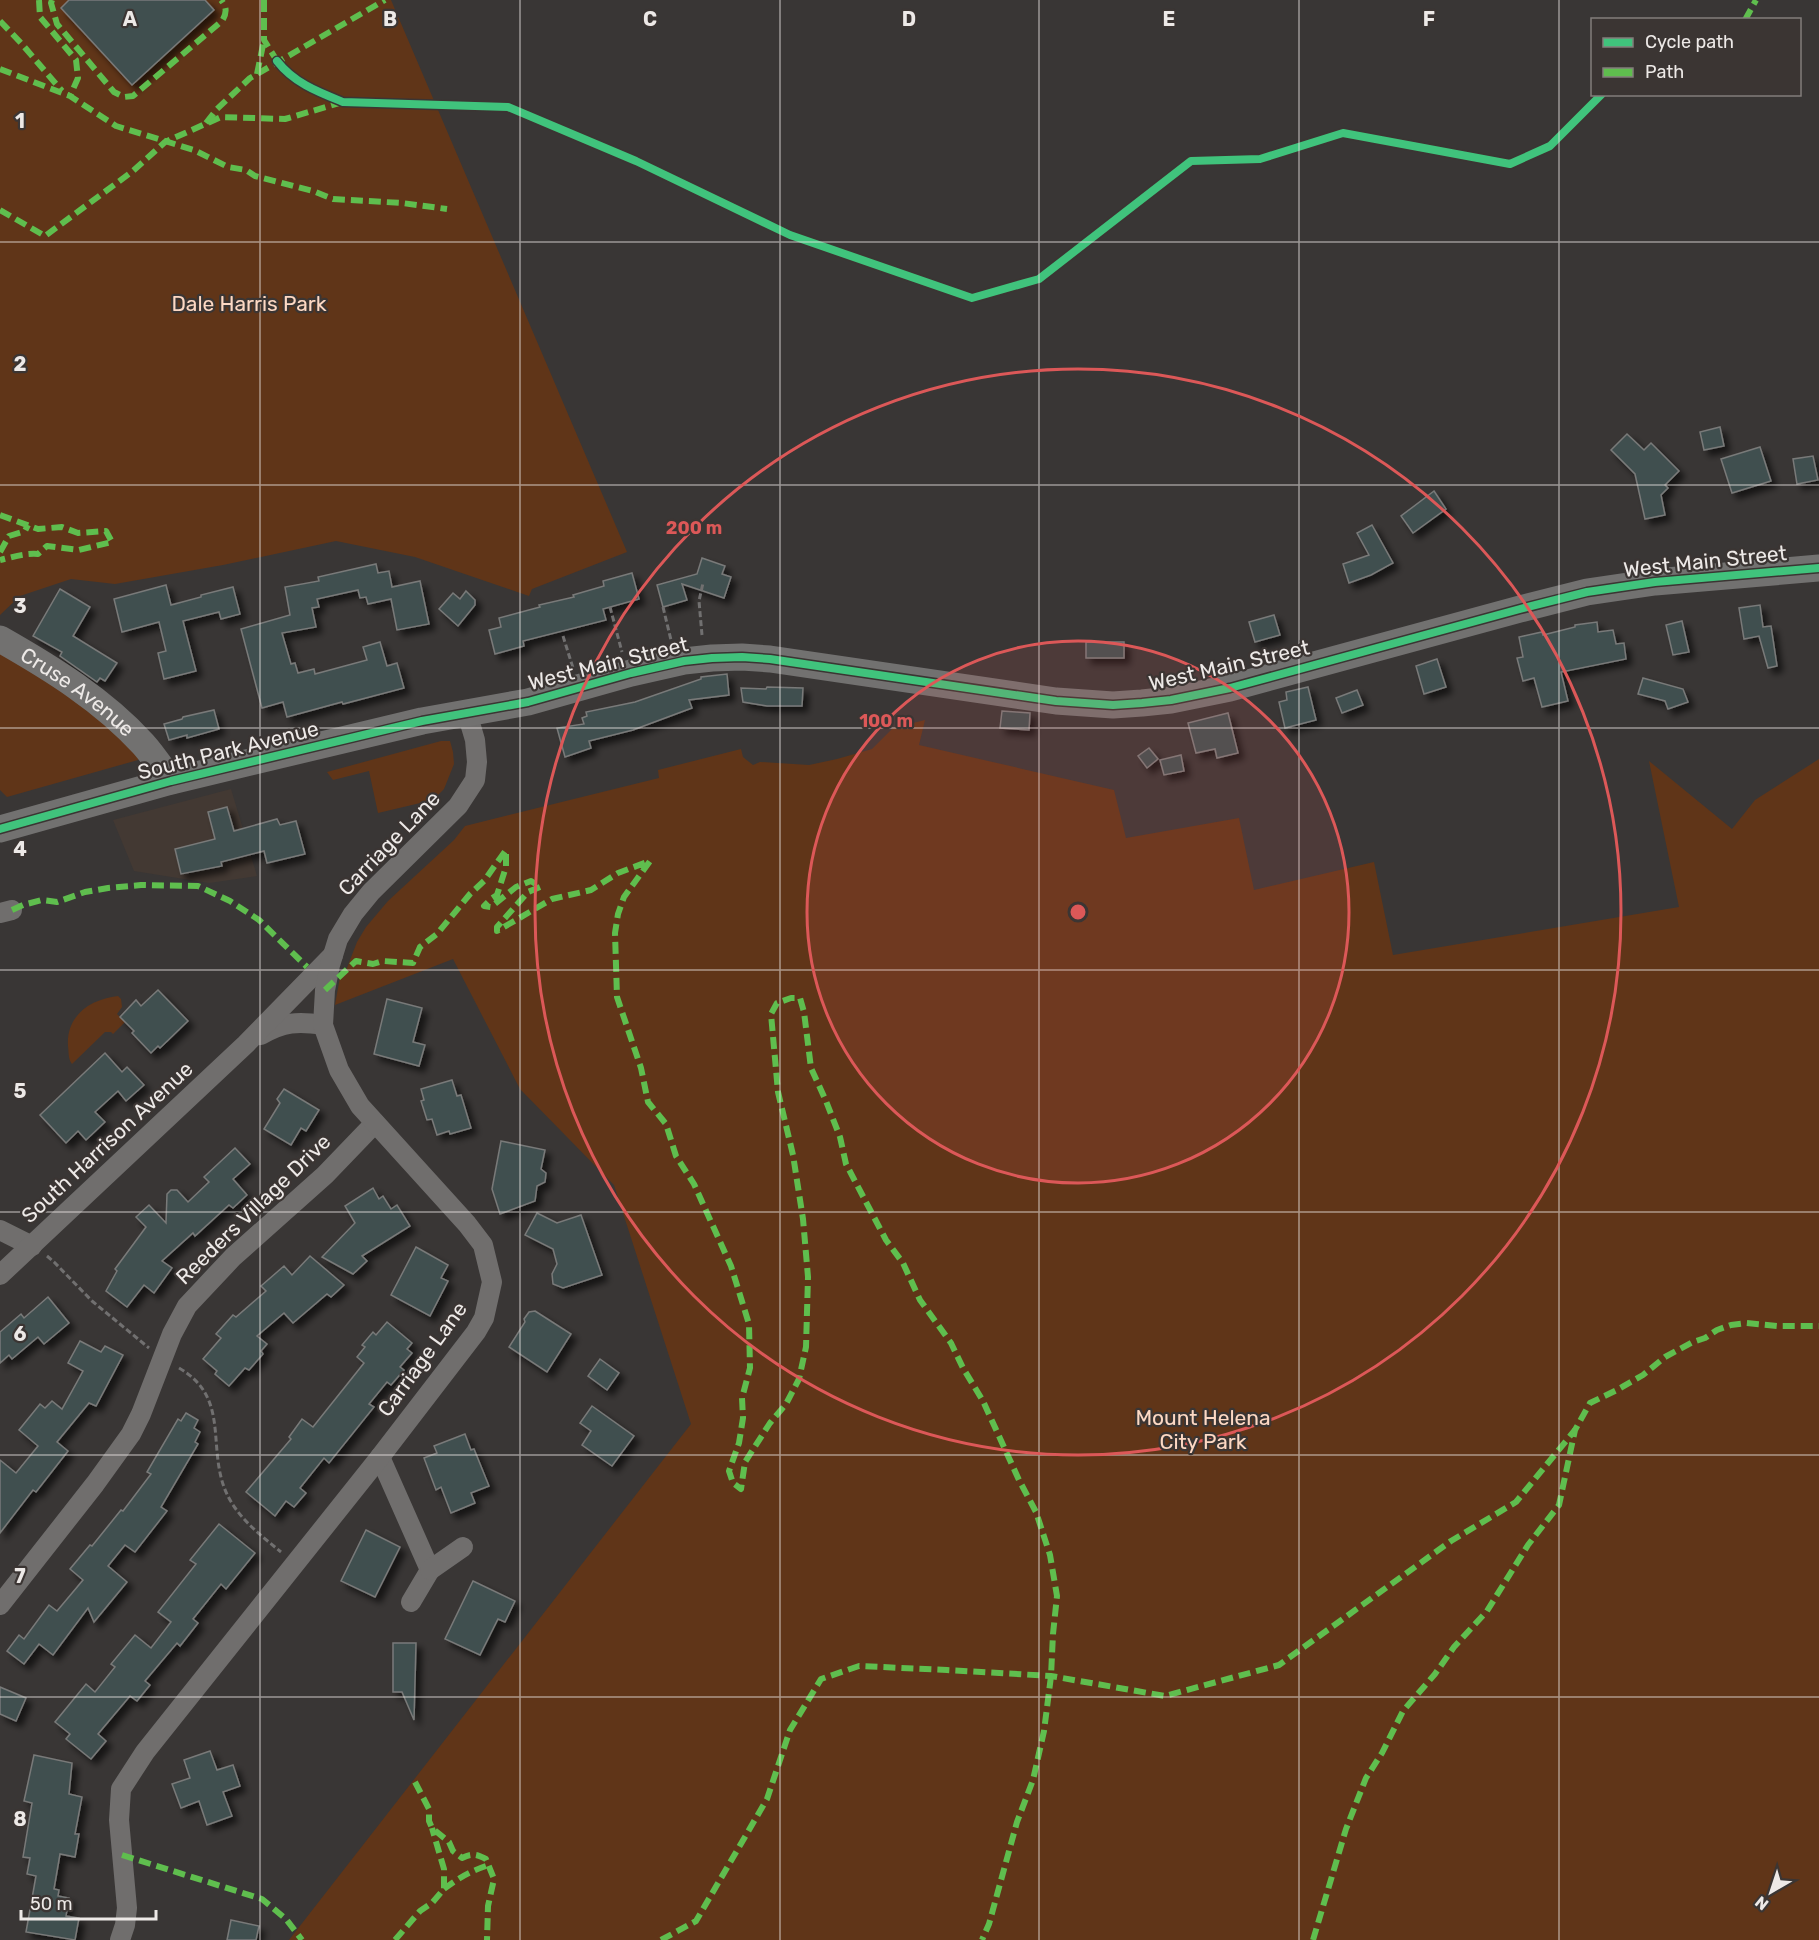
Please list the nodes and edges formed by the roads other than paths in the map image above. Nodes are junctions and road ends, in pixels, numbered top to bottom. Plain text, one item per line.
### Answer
1 (1819, 568) edge
2 (0, 639) edge
3 (467, 713) junction
4 (171, 781) junction
5 (0, 829) edge
6 (334, 954) junction
7 (323, 1025) junction
8 (246, 1044) junction
9 (375, 1123) junction
10 (0, 1230) edge
11 (32, 1246) junction
12 (0, 1275) edge
13 (380, 1457) junction
14 (463, 1547) dead end
15 (430, 1570) junction
16 (411, 1602) dead end
17 (0, 1605) edge
18 (120, 1940) edge

1 - 3 street, West Main Street
2 - 4 street, Cruse Avenue
3 - 4 street, South Park Avenue
3 - 6 street, Carriage Lane
4 - 5 street, South Park Avenue
6 - 7 street, Carriage Lane
6 - 8 street, South Harrison Avenue
7 - 8 street, South Harrison Avenue
7 - 9 street, Carriage Lane
8 - 11 street, South Harrison Avenue
9 - 13 street, Carriage Lane
9 - 17 street, Reeders Village Drive
10 - 11 street
11 - 12 street, South Harrison Avenue
13 - 15 street
13 - 18 street, Carriage Lane
14 - 15 street
15 - 16 street

